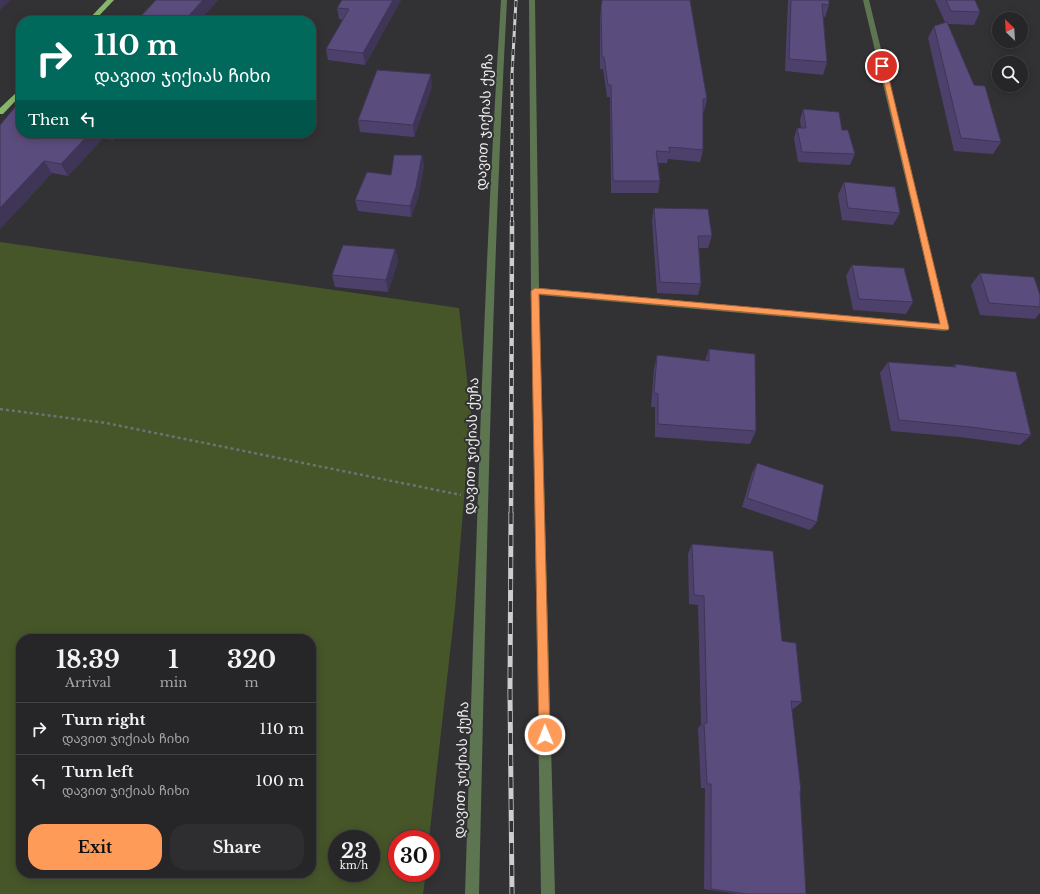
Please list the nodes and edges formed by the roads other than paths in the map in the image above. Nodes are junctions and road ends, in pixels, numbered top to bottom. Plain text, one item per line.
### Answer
1 (111, 0) edge
2 (504, 0) edge
3 (532, 0) edge
4 (866, 0) edge
5 (95, 16) edge
6 (16, 96) edge
7 (0, 112) edge
8 (535, 291) junction
9 (472, 894) edge
10 (548, 894) edge

1 - 5 main road
2 - 9 street, დავით ჯიქიას ქუჩა
3 - 8 street
4 - 8 street
6 - 7 main road
8 - 10 street

